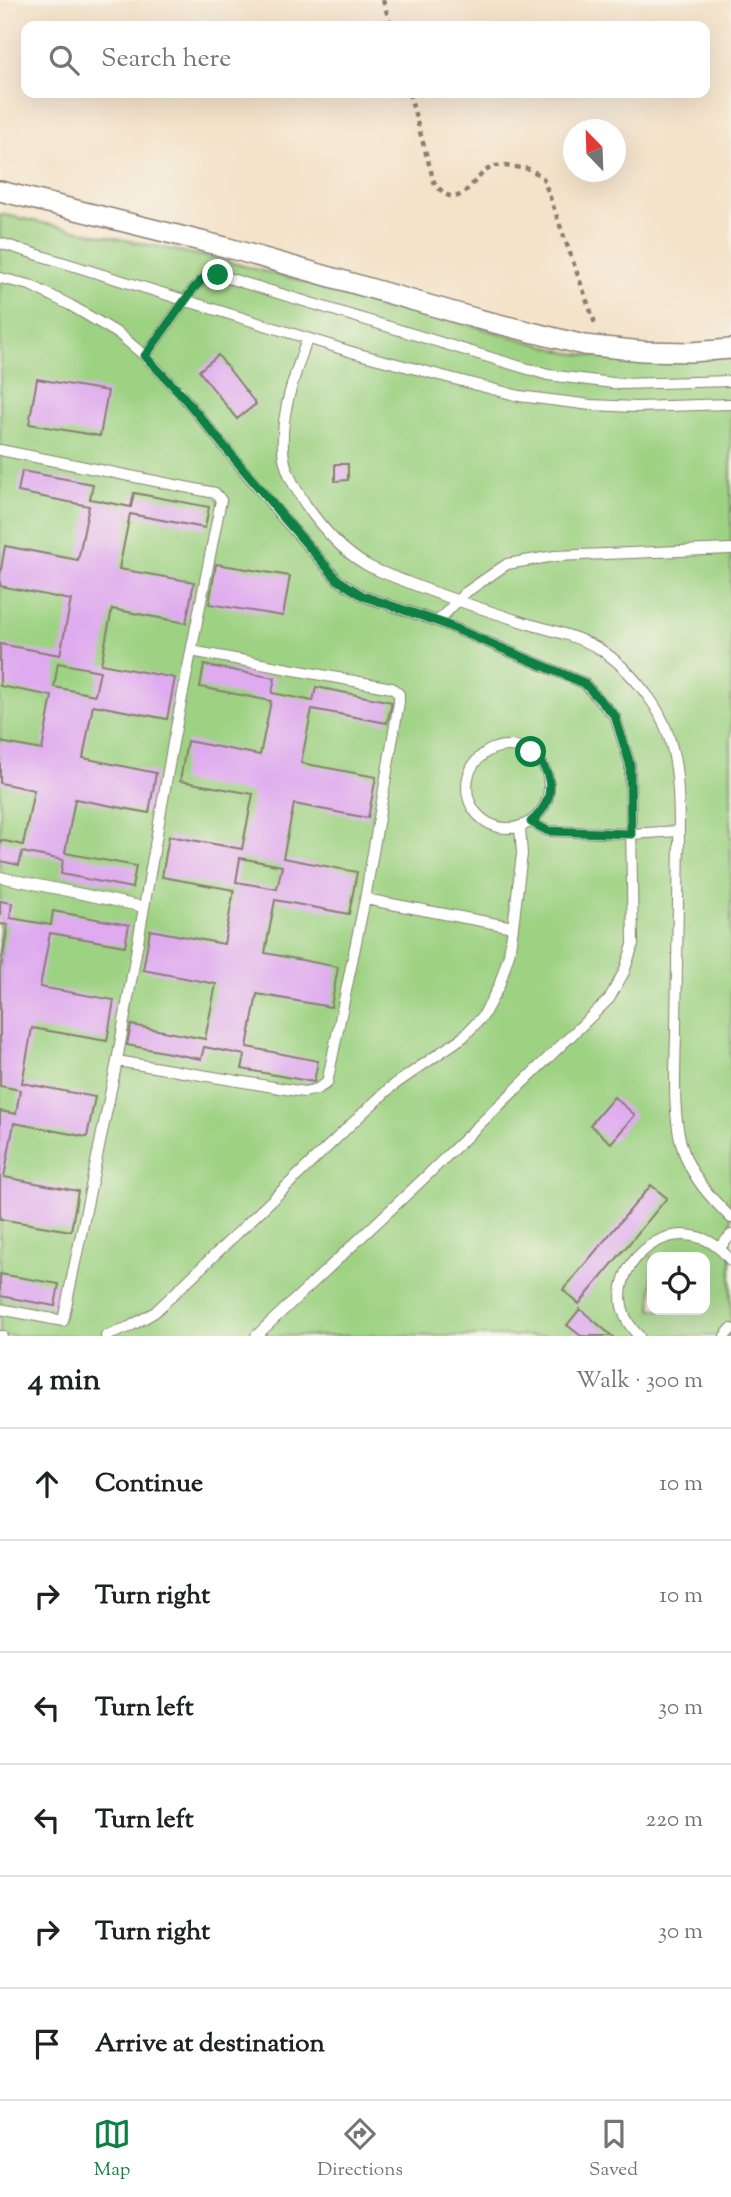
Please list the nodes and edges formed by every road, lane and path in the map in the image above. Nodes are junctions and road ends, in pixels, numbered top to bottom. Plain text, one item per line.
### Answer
1 (383, 0) edge
2 (389, 21) edge
3 (410, 98) edge
4 (0, 191) edge
5 (0, 243) edge
6 (0, 278) edge
7 (185, 301) junction
8 (307, 339) junction
9 (602, 347) junction
10 (731, 349) edge
11 (145, 356) junction
12 (731, 381) edge
13 (731, 404) edge
14 (0, 450) edge
15 (731, 549) edge
16 (457, 602) junction
17 (438, 621) junction
18 (191, 651) junction
19 (531, 822) junction
20 (520, 827) junction
21 (679, 831) junction
22 (631, 834) junction
23 (0, 877) edge
24 (365, 899) junction
25 (144, 907) junction
26 (513, 927) junction
27 (117, 1061) junction
28 (731, 1218) edge
29 (731, 1235) edge
30 (719, 1248) junction
31 (731, 1261) edge
32 (0, 1309) edge
33 (731, 1329) edge
34 (106, 1336) edge
35 (256, 1336) edge
36 (639, 1336) edge
37 (725, 1336) edge

1 - 2 path
3 - 9 path
4 - 9 street
5 - 7 lane
6 - 11 lane
7 - 8 lane
7 - 11 lane
7 - 12 lane
8 - 13 lane
8 - 16 lane
9 - 10 street
11 - 17 lane
14 - 18 lane
15 - 16 lane
16 - 17 lane
16 - 21 lane
17 - 22 lane
18 - 24 lane
18 - 25 lane
19 - 20 lane
19 - 20 lane
19 - 22 lane
20 - 26 lane
21 - 22 lane
21 - 28 lane
22 - 35 lane
23 - 25 lane
24 - 26 lane
24 - 27 lane
25 - 27 lane
26 - 34 lane
27 - 32 lane
29 - 30 lane
30 - 31 lane
30 - 36 lane
33 - 37 lane

